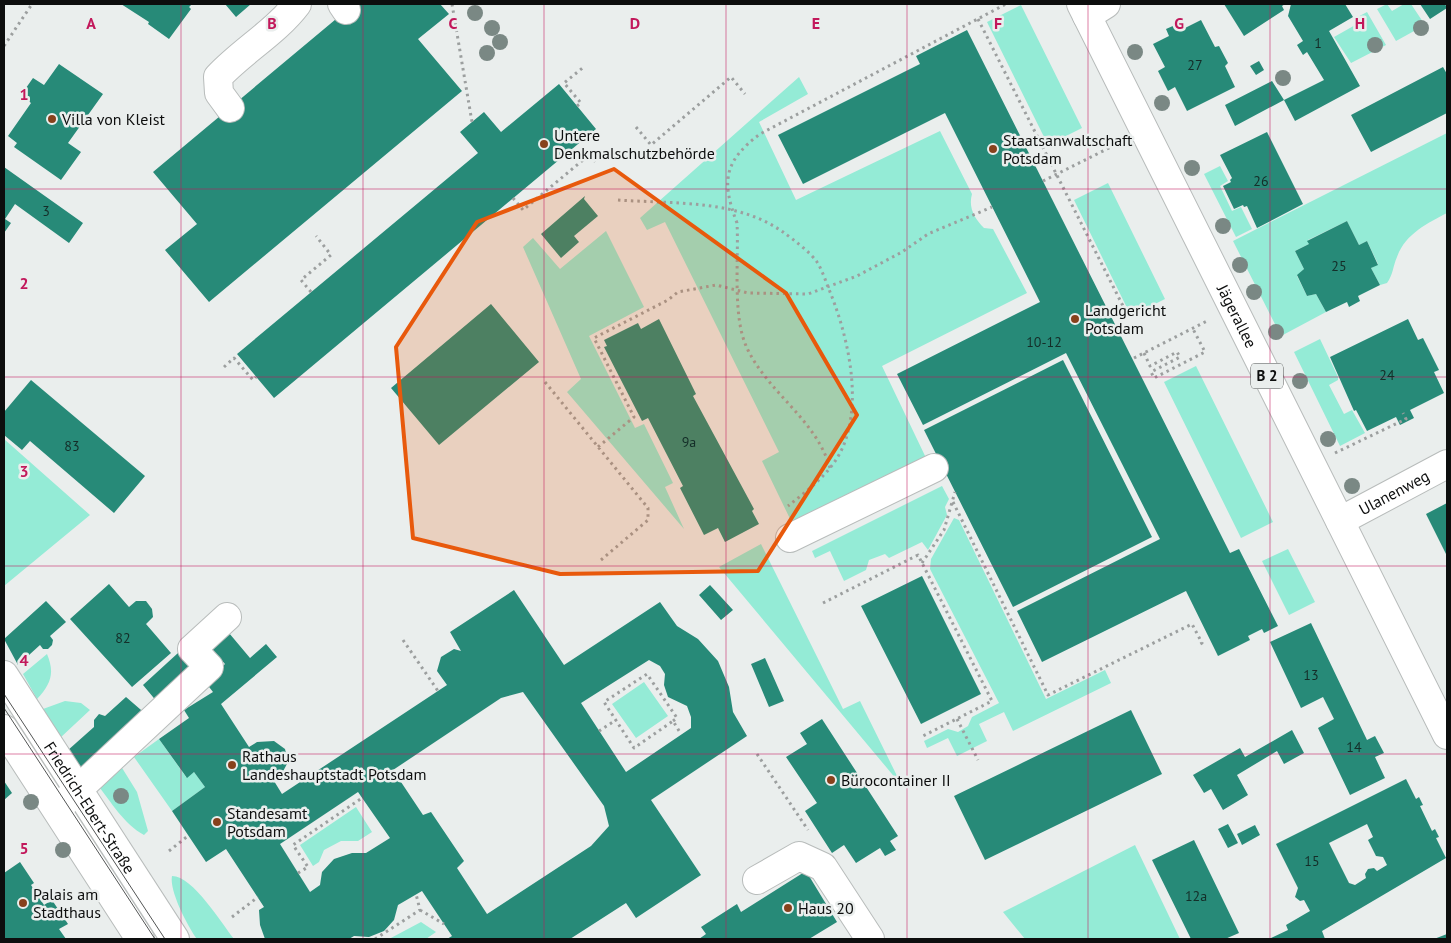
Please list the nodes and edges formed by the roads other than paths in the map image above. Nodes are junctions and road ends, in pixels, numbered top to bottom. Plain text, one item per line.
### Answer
1 (296, 4) edge
2 (1091, 8) edge
3 (230, 108) dead end
4 (1447, 464) edge
5 (934, 468) dead end
6 (1340, 522) junction
7 (790, 538) dead end
8 (226, 617) dead end
9 (4, 675) edge
10 (4, 729) edge
11 (1447, 735) edge
12 (78, 790) junction
13 (57, 809) junction
14 (757, 880) dead end
15 (140, 939) edge
16 (175, 939) edge
17 (870, 939) edge

1 - 3 street
2 - 6 street, Jägerallee / B 2
4 - 6 street, Ulanenweg
5 - 7 street
6 - 11 street, Jägerallee / B 2
8 - 12 street
9 - 12 street, Friedrich-Ebert-Straße
10 - 13 street, Friedrich-Ebert-Straße
12 - 13 street
12 - 16 street, Friedrich-Ebert-Straße
13 - 15 street, Friedrich-Ebert-Straße
14 - 17 street

